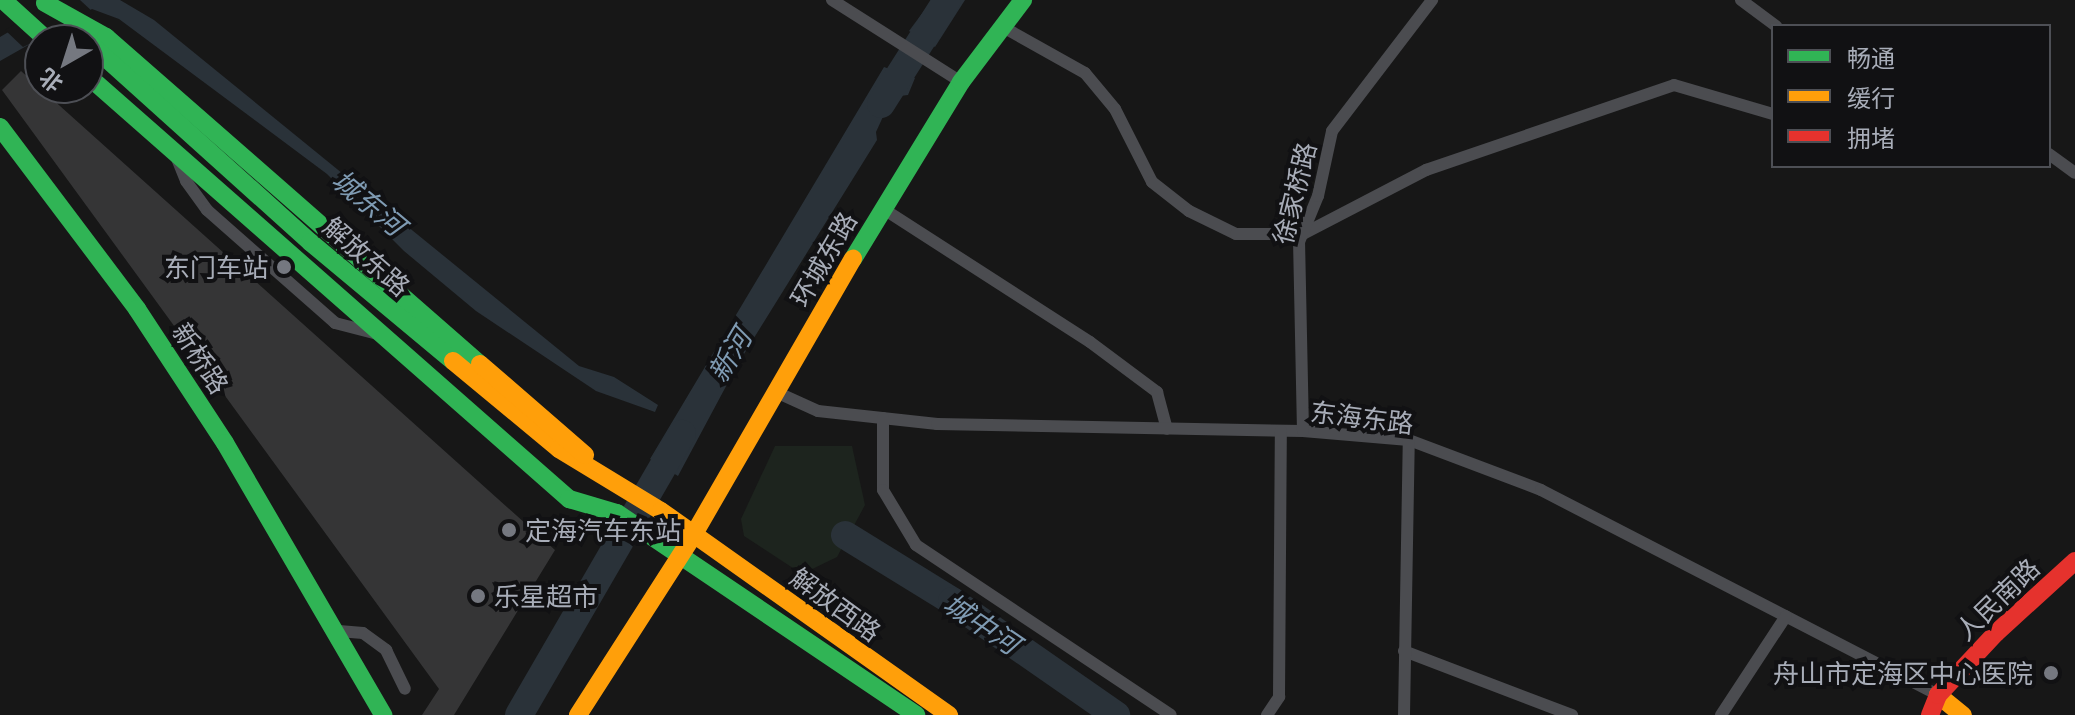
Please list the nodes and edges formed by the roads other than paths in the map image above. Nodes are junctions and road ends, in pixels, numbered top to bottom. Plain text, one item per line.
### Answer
1 (3, 0) edge
2 (832, 0) edge
3 (1023, 0) edge
4 (1432, 0) edge
5 (1741, 0) edge
6 (45, 1) edge
7 (29, 24) edge
8 (69, 24) edge
9 (1773, 24) edge
10 (1003, 27) junction
11 (104, 56) edge
12 (961, 82) junction
13 (104, 90) edge
14 (1771, 113) edge
15 (0, 127) edge
16 (2051, 155) edge
17 (2075, 173) edge
18 (882, 208) junction
19 (1303, 234) junction
20 (396, 315) junction
21 (380, 335) junction
22 (776, 392) junction
23 (883, 418) junction
24 (1167, 429) junction
25 (1281, 431) junction
26 (1303, 431) junction
27 (1409, 440) junction
28 (623, 486) junction
29 (694, 534) junction
30 (681, 554) junction
31 (2075, 561) edge
32 (1786, 616) junction
33 (339, 631) junction
34 (1404, 651) junction
35 (405, 689) dead end
36 (1938, 695) junction
37 (383, 715) edge
38 (578, 715) edge
39 (916, 715) edge
40 (949, 715) edge
41 (1171, 715) edge
42 (1267, 715) edge
43 (1404, 715) edge
44 (1572, 715) edge
45 (1721, 715) edge
46 (1930, 715) edge
47 (1963, 715) edge

1 - 7 street
2 - 12 street
3 - 10 street, 环城东路
4 - 19 street, 徐家桥路
5 - 9 street
6 - 8 street, 解放东路
6 - 28 street
10 - 12 street, 环城东路
10 - 19 street
11 - 20 street, 解放东路
12 - 18 street, 环城东路
13 - 21 street
14 - 19 street
15 - 33 street, 新桥路
16 - 17 street
18 - 22 street, 环城东路
18 - 24 street
19 - 26 street, 徐家桥路
20 - 21 street
20 - 28 street, 解放东路
21 - 30 street
22 - 23 street, 东海东路
22 - 29 street, 环城东路
23 - 24 street, 东海东路
23 - 41 street
24 - 25 street, 东海东路
25 - 26 street, 东海东路
25 - 42 street
26 - 27 street, 东海东路
27 - 32 street, 东海东路
27 - 34 street
28 - 29 street, 解放西路
29 - 30 street, 环城东路
29 - 40 street, 解放西路
30 - 38 street, 环城东路
30 - 39 street
31 - 36 street, 人民南路
32 - 36 street, 东海东路
32 - 45 street
33 - 35 street
33 - 37 street, 新桥路
34 - 43 street
34 - 44 street
36 - 46 street, 人民南路
36 - 47 street

